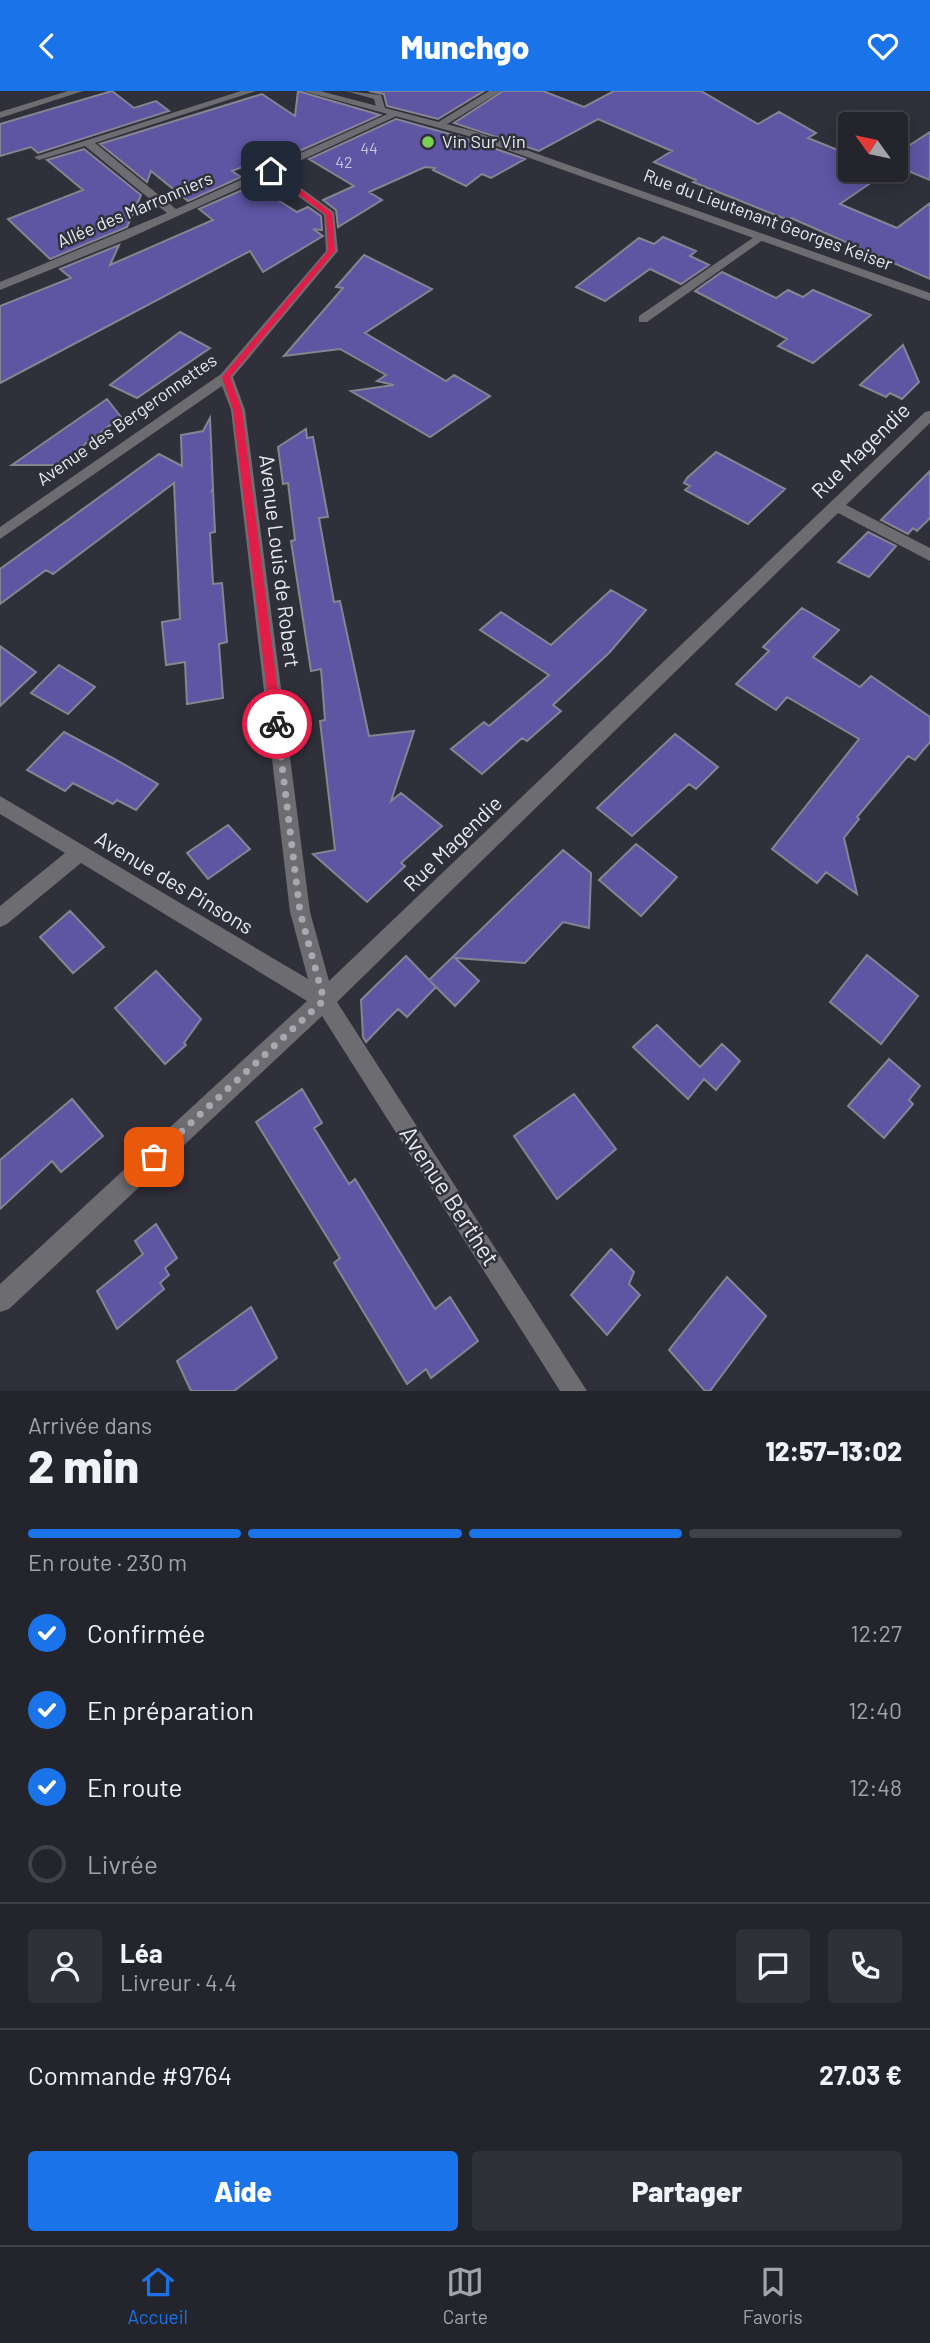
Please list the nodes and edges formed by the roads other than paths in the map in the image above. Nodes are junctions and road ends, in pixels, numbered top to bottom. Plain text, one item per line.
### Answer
1 (65, 91) edge
2 (78, 91) edge
3 (251, 91) edge
4 (350, 91) edge
5 (496, 91) edge
6 (317, 92) edge
7 (48, 100) junction
8 (380, 108) junction
9 (398, 113) junction
10 (0, 115) edge
11 (440, 124) junction
12 (87, 142) junction
13 (39, 157) dead end
14 (271, 171) junction
15 (175, 214) junction
16 (761, 237) junction
17 (0, 286) edge
18 (930, 297) edge
19 (643, 319) dead end
20 (226, 377) junction
21 (930, 415) edge
22 (837, 506) junction
23 (0, 534) edge
24 (930, 555) edge
25 (0, 804) edge
26 (80, 852) junction
27 (0, 918) edge
28 (324, 1000) junction
29 (0, 1300) edge
30 (573, 1391) edge

1 - 7 street
2 - 7 street
3 - 12 street
4 - 8 lane
5 - 11 street
6 - 8 street, Rue du Lieutenant Georges Keiser
7 - 10 street
8 - 9 street, Rue du Lieutenant Georges Keiser
9 - 11 street, Rue du Lieutenant Georges Keiser
9 - 14 street, Allée des Marronniers
11 - 16 street, Rue du Lieutenant Georges Keiser
12 - 13 street
12 - 15 street
14 - 15 street, Allée des Marronniers
14 - 20 street, Avenue des Bergeronnettes
15 - 17 street, Allée des Marronniers
16 - 18 street, Rue du Lieutenant Georges Keiser
16 - 19 street
20 - 23 street, Avenue des Bergeronnettes
20 - 28 street, Avenue Louis de Robert
21 - 22 street, Rue Magendie
22 - 24 street
22 - 28 street, Rue Magendie
25 - 26 street, Avenue des Pinsons
26 - 27 street
26 - 28 street, Avenue des Pinsons
28 - 29 street, Rue Magendie
28 - 30 street, Avenue Berthet

